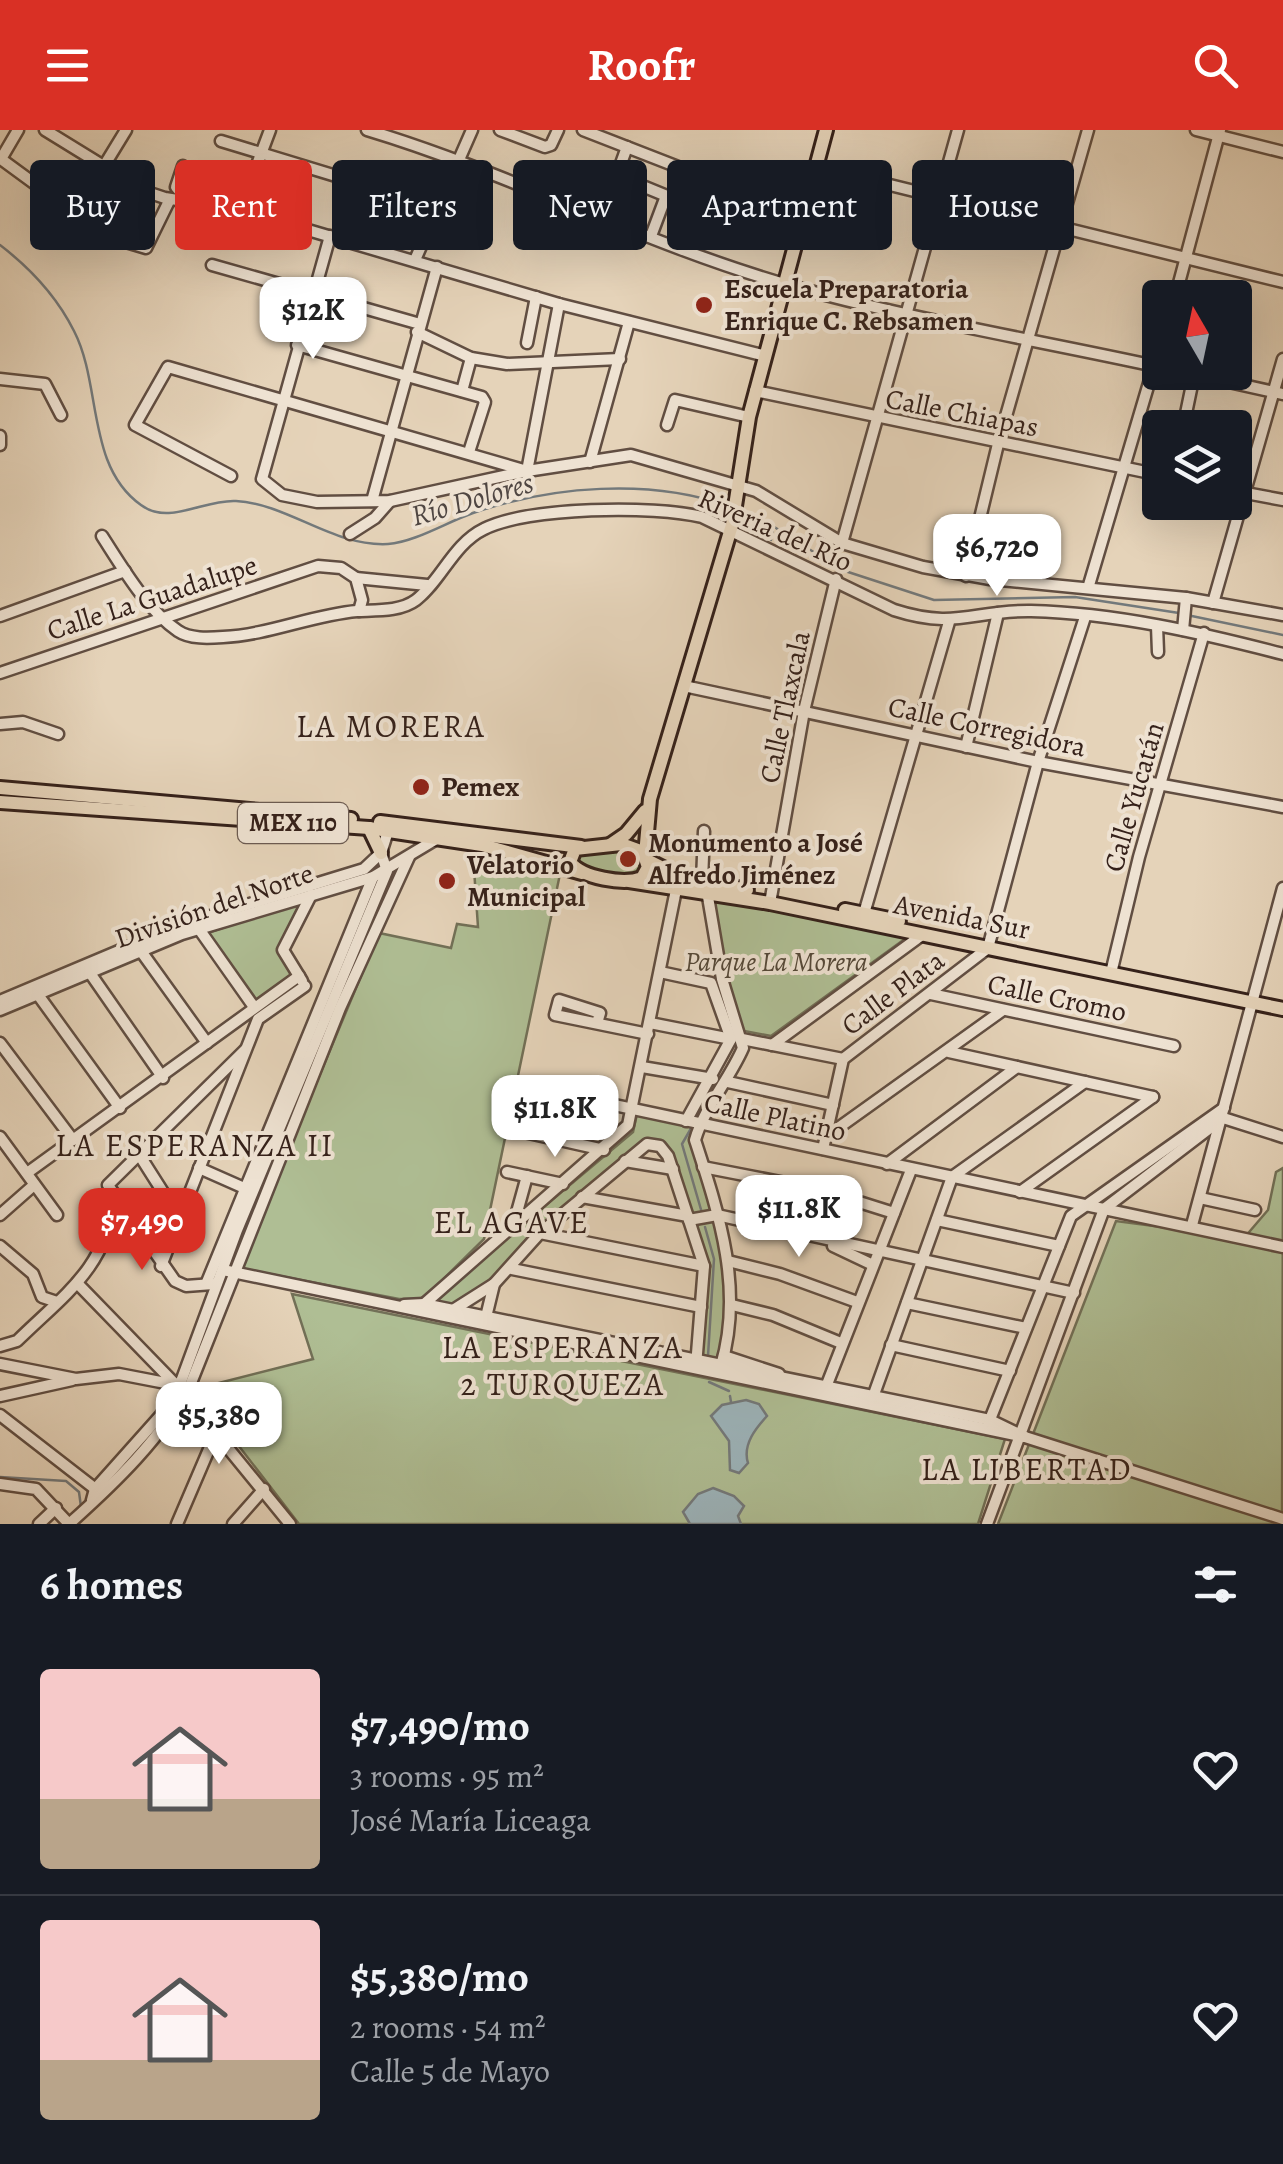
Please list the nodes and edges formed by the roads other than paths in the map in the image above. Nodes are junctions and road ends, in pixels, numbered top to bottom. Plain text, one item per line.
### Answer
1 (18, 130) edge
2 (126, 130) edge
3 (270, 130) edge
4 (366, 130) edge
5 (472, 130) edge
6 (500, 130) edge
7 (558, 130) edge
8 (583, 130) edge
9 (826, 130) edge
10 (958, 130) edge
11 (1088, 130) edge
12 (1196, 130) edge
13 (52, 132) edge
14 (1219, 133) edge
15 (221, 142) dead end
16 (627, 147) junction
17 (1283, 152) edge
18 (261, 154) junction
19 (459, 158) junction
20 (95, 160) edge
21 (108, 160) edge
22 (259, 160) edge
23 (623, 160) edge
24 (818, 160) edge
25 (950, 160) edge
26 (667, 163) edge
27 (332, 175) edge
28 (1074, 178) edge
29 (513, 183) edge
30 (647, 188) edge
31 (155, 194) edge
32 (666, 196) joint
33 (170, 199) junction
34 (175, 200) edge
35 (1074, 229) edge
36 (312, 231) edge
37 (647, 234) edge
38 (330, 236) joint
39 (651, 236) junction
40 (381, 250) edge
41 (419, 250) edge
42 (795, 250) edge
43 (926, 250) edge
44 (1053, 250) edge
45 (1187, 257) junction
46 (415, 260) junction
47 (212, 265) dead end
48 (437, 267) junction
49 (1180, 280) edge
50 (1283, 282) edge
51 (786, 284) junction
52 (313, 294) junction
53 (536, 297) junction
54 (558, 304) junction
55 (908, 314) junction
56 (629, 322) junction
57 (418, 328) junction
58 (1028, 340) junction
59 (527, 343) dead end
60 (297, 345) junction
61 (766, 356) junction
62 (471, 358) junction
63 (1283, 358) edge
64 (620, 359) junction
65 (546, 362) junction
66 (1142, 364) edge
67 (405, 375) junction
68 (0, 379) edge
69 (1252, 387) edge
70 (1149, 390) edge
71 (462, 391) junction
72 (756, 391) junction
73 (1278, 393) edge
74 (282, 396) junction
75 (61, 415) dead end
76 (749, 417) junction
77 (878, 420) junction
78 (667, 424) dead end
79 (391, 428) junction
80 (0, 436) edge
81 (998, 444) junction
82 (0, 445) edge
83 (469, 452) junction
84 (1252, 461) edge
85 (590, 462) junction
86 (1124, 467) junction
87 (526, 471) junction
88 (1142, 471) edge
89 (231, 476) dead end
90 (739, 489) junction
91 (1252, 494) edge
92 (1283, 500) edge
93 (372, 501) junction
94 (390, 501) junction
95 (1233, 520) edge
96 (731, 527) junction
97 (350, 534) dead end
98 (102, 536) dead end
99 (842, 543) junction
100 (326, 556) dead end
101 (318, 566) junction
102 (126, 571) junction
103 (966, 576) junction
104 (356, 578) junction
105 (836, 580) junction
106 (427, 585) junction
107 (1089, 585) junction
108 (1186, 602) junction
109 (1213, 603) junction
110 (359, 611) junction
111 (998, 613) junction
112 (1283, 615) edge
113 (0, 616) edge
114 (163, 616) junction
115 (1085, 617) junction
116 (949, 622) junction
117 (1156, 626) junction
118 (1183, 628) junction
119 (1204, 634) junction
120 (1158, 652) dead end
121 (1283, 654) edge
122 (0, 672) edge
123 (684, 686) junction
124 (804, 711) junction
125 (0, 724) edge
126 (58, 734) dead end
127 (916, 736) junction
128 (966, 747) junction
129 (1038, 762) junction
130 (1160, 784) junction
131 (0, 788) edge
132 (650, 800) junction
133 (0, 802) edge
134 (1283, 807) edge
135 (369, 828) junction
136 (704, 830) dead end
137 (388, 831) junction
138 (484, 834) junction
139 (438, 838) junction
140 (610, 845) junction
141 (581, 847) junction
142 (382, 853) junction
143 (409, 856) junction
144 (646, 857) junction
145 (387, 871) junction
146 (582, 872) junction
147 (374, 877) junction
148 (629, 881) junction
149 (676, 885) junction
150 (698, 885) junction
151 (1283, 888) edge
152 (313, 890) junction
153 (771, 899) junction
154 (863, 918) junction
155 (199, 929) junction
156 (922, 935) junction
157 (989, 944) junction
158 (138, 948) junction
159 (1111, 969) junction
160 (660, 972) junction
161 (90, 973) junction
162 (302, 981) junction
163 (35, 991) junction
164 (323, 992) junction
165 (932, 994) junction
166 (1254, 998) junction
167 (1283, 1000) edge
168 (0, 1002) edge
169 (254, 1007) junction
170 (1283, 1009) edge
171 (0, 1010) edge
172 (1003, 1010) junction
173 (597, 1023) dead end
174 (649, 1028) junction
175 (737, 1040) junction
176 (0, 1043) edge
177 (208, 1044) junction
178 (772, 1045) junction
179 (1174, 1046) dead end
180 (245, 1050) junction
181 (949, 1052) junction
182 (843, 1059) junction
183 (642, 1067) junction
184 (1018, 1067) junction
185 (163, 1078) junction
186 (712, 1079) junction
187 (728, 1082) junction
188 (1085, 1082) junction
189 (833, 1105) junction
190 (120, 1108) junction
191 (634, 1111) junction
192 (1221, 1114) junction
193 (692, 1123) junction
194 (1213, 1134) junction
195 (0, 1137) edge
196 (827, 1137) junction
197 (1283, 1137) edge
198 (73, 1140) junction
199 (823, 1149) junction
200 (604, 1150) junction
201 (140, 1156) junction
202 (625, 1161) junction
203 (887, 1164) junction
204 (200, 1168) junction
205 (704, 1168) junction
206 (673, 1169) junction
207 (911, 1170) junction
208 (26, 1172) junction
209 (508, 1172) dead end
210 (526, 1176) junction
211 (952, 1178) junction
212 (34, 1184) junction
213 (563, 1184) junction
214 (242, 1187) junction
215 (1020, 1192) junction
216 (116, 1196) junction
217 (582, 1197) junction
218 (1200, 1198) junction
219 (1095, 1206) junction
220 (1254, 1210) dead end
221 (894, 1213) junction
222 (0, 1215) edge
223 (717, 1215) junction
224 (57, 1216) dead end
225 (688, 1218) junction
226 (180, 1219) junction
227 (938, 1220) junction
228 (514, 1222) junction
229 (1192, 1225) junction
230 (540, 1232) junction
231 (811, 1236) junction
232 (0, 1246) edge
233 (1059, 1246) junction
234 (1283, 1248) edge
235 (878, 1252) junction
236 (728, 1261) junction
237 (922, 1261) junction
238 (872, 1265) junction
239 (161, 1266) junction
240 (704, 1266) junction
241 (512, 1269) junction
242 (227, 1272) junction
243 (76, 1283) junction
244 (494, 1284) junction
245 (217, 1285) junction
246 (1043, 1286) junction
247 (1074, 1292) junction
248 (42, 1297) junction
249 (56, 1302) junction
250 (857, 1302) junction
251 (732, 1304) junction
252 (908, 1304) junction
253 (701, 1307) junction
254 (421, 1308) junction
255 (452, 1310) junction
256 (486, 1317) junction
257 (34, 1324) junction
258 (1026, 1328) junction
259 (586, 1340) junction
260 (841, 1343) junction
261 (892, 1344) junction
262 (0, 1346) edge
263 (722, 1361) junction
264 (0, 1364) edge
265 (696, 1364) junction
266 (1010, 1371) junction
267 (76, 1379) junction
268 (180, 1389) junction
269 (824, 1391) junction
270 (0, 1396) edge
271 (873, 1397) junction
272 (0, 1415) edge
273 (989, 1424) junction
274 (216, 1433) junction
275 (1019, 1435) junction
276 (0, 1484) edge
277 (264, 1489) junction
278 (93, 1499) junction
279 (56, 1508) junction
280 (1283, 1519) edge
281 (71, 1522) edge
282 (39, 1524) edge
283 (87, 1524) edge
284 (176, 1524) edge
285 (232, 1524) edge
286 (290, 1524) edge
287 (987, 1524) edge

1 - 33 street
2 - 21 street
3 - 18 street
4 - 19 street
5 - 19 street
6 - 7 street
8 - 16 street
9 - 24 main road
10 - 25 street
11 - 28 street
12 - 14 street
13 - 20 street
14 - 17 street
14 - 45 street
15 - 18 street
16 - 23 street
16 - 26 street
18 - 22 street
18 - 27 street
19 - 29 street
30 - 32 street
31 - 33 street
32 - 39 street
33 - 34 street
35 - 45 street
36 - 38 street
37 - 39 street
38 - 52 street
39 - 51 street
40 - 46 street
41 - 46 street
42 - 51 main road
43 - 55 street
44 - 58 street
45 - 49 street
45 - 50 street
46 - 48 street
47 - 52 street
48 - 53 street
48 - 57 street
51 - 55 street
51 - 61 main road
52 - 57 street
52 - 60 street
53 - 54 street
53 - 59 street
54 - 56 street
54 - 65 street
55 - 58 street
55 - 77 street
56 - 61 street
56 - 64 street
57 - 62 street
57 - 67 street
58 - 66 street
58 - 81 street
60 - 67 street
60 - 74 street
61 - 72 main road
62 - 65 street
62 - 71 street
63 - 73 street
64 - 65 street
64 - 85 street
65 - 87 street
67 - 71 street
67 - 79 street
68 - 75 street
69 - 73 street
70 - 86 street
71 - 83 street
72 - 76 main road
72 - 77 street, Calle Chiapas
73 - 84 street
74 - 79 street
74 - 89 street
74 - 93 street, Riveria del Río
76 - 78 street
76 - 90 main road
77 - 81 street, Calle Chiapas
77 - 99 street
79 - 83 street
79 - 93 street
80 - 82 street
81 - 86 street, Calle Chiapas
81 - 103 street
83 - 87 street
85 - 87 street, Riveria del Río
85 - 90 street, Riveria del Río
86 - 88 street, Calle Chiapas
86 - 107 street
87 - 94 street, Riveria del Río
90 - 96 main road
90 - 99 street, Riveria del Río
91 - 92 street
93 - 94 street, Riveria del Río
94 - 97 street
95 - 109 street
96 - 105 street, Riveria del Río
96 - 106 street, Riveria del Río
96 - 123 main road
98 - 102 street
99 - 103 street, Riveria del Río
100 - 101 street
101 - 104 street
101 - 114 street, Calle La Guadalupe
102 - 113 street
102 - 114 street
103 - 107 street, Riveria del Río
104 - 106 street
104 - 110 street
105 - 116 street, Riveria del Río
105 - 124 street, Calle Tlaxcala
106 - 110 street, Riveria del Río
107 - 108 street, Riveria del Río
108 - 109 street, Riveria del Río
108 - 118 street
109 - 112 street, Riveria del Río
110 - 114 street, Riveria del Río
111 - 115 street, Riveria del Río
111 - 116 street, Riveria del Río
111 - 128 street
114 - 122 street, Calle La Guadalupe
115 - 117 street, Riveria del Río
115 - 129 street
116 - 127 street
117 - 118 street, Riveria del Río
117 - 120 street
118 - 119 street, Riveria del Río
119 - 121 street, Riveria del Río
119 - 130 street, Calle Yucatán
123 - 124 street, Calle Corregidora
123 - 132 main road
124 - 127 street, Calle Corregidora
124 - 153 street, Calle Tlaxcala
125 - 126 street
127 - 128 street, Calle Corregidora
127 - 154 street
128 - 129 street, Calle Corregidora
129 - 130 street, Calle Corregidora
129 - 157 street
130 - 134 street, Calle Corregidora
130 - 159 street, Calle Yucatán
131 - 138 main road, MEX 110
132 - 140 main road
132 - 144 main road
133 - 135 main road, MEX 110
135 - 137 main road, MEX 110
135 - 142 main road
136 - 150 street
137 - 138 main road
137 - 139 main road, MEX 110
137 - 142 street
138 - 141 main road, MEX 110
139 - 143 street, División del Norte
139 - 146 main road, MEX 110
140 - 141 main road, MEX 110
140 - 144 main road, MEX 110
141 - 146 main road
142 - 145 street
142 - 152 street, División del Norte
143 - 145 street, División del Norte
143 - 242 street
144 - 148 main road
144 - 150 main road, Avenida Sur
145 - 147 street, División del Norte
145 - 242 street
146 - 148 main road, MEX 110
147 - 152 street, División del Norte
147 - 164 street
148 - 149 main road, Avenida Sur
149 - 150 main road, Avenida Sur
149 - 160 street
150 - 153 main road, Avenida Sur
150 - 175 street
151 - 166 street
152 - 155 street, División del Norte
152 - 158 street, División del Norte
152 - 162 street
153 - 154 main road, Avenida Sur
154 - 156 main road, Avenida Sur
154 - 157 main road, Avenida Sur
155 - 158 street, División del Norte
155 - 169 street
156 - 157 main road, Avenida Sur
156 - 178 street
157 - 159 main road, Avenida Sur
157 - 165 street, Calle Plata
158 - 161 street, División del Norte
158 - 163 street, División del Norte
158 - 177 street
159 - 166 main road, Avenida Sur
160 - 174 street
160 - 175 street
161 - 163 street, División del Norte
161 - 185 street
162 - 164 street
162 - 169 street
162 - 180 street
163 - 168 street, División del Norte
163 - 171 street, División del Norte
163 - 190 street
164 - 214 street
165 - 172 street, Calle Cromo
165 - 182 street, Calle Plata
166 - 167 main road, Avenida Sur
166 - 170 main road, Avenida Sur
166 - 192 street
169 - 177 street
172 - 179 street, Calle Cromo
172 - 181 street
173 - 174 street
174 - 175 street
174 - 183 street
175 - 178 street
175 - 186 street
175 - 187 street
176 - 198 street
177 - 185 street
178 - 182 street
180 - 201 street
180 - 204 street
181 - 184 street
181 - 196 street
182 - 189 street, Calle Plata
183 - 186 street
183 - 191 street
184 - 188 street
184 - 203 street
185 - 190 street
186 - 193 street
187 - 189 street
187 - 193 street
188 - 211 street
188 - 215 street
189 - 196 street, Calle Plata
190 - 198 street
191 - 193 street, Calle Platino
191 - 200 street
191 - 200 street, Calle Platino
192 - 194 street
192 - 197 street
192 - 219 street
193 - 199 street, Calle Platino
193 - 205 street
194 - 218 street
194 - 219 street
195 - 208 street
196 - 199 street, Calle Plata
198 - 208 street
199 - 203 street, Calle Platino
200 - 213 street
201 - 216 street
201 - 226 street
202 - 206 street
202 - 206 street
202 - 217 street
203 - 207 street, Calle Platino
204 - 214 street
204 - 226 street
205 - 221 street
205 - 223 street
206 - 225 street
207 - 211 street, Calle Platino
207 - 221 street
208 - 212 street
209 - 210 street
210 - 213 street
210 - 228 street
211 - 215 street, Calle Platino
211 - 227 street
212 - 222 street
212 - 224 street
213 - 228 street
214 - 245 street
215 - 219 street, Calle Platino
216 - 239 street
216 - 243 street
217 - 225 street
217 - 230 street
218 - 220 street
218 - 229 street
219 - 229 street, Calle Platino
219 - 233 street
219 - 247 street
221 - 235 street
223 - 225 street
223 - 231 street
223 - 236 street
225 - 240 street
226 - 239 street
227 - 233 street
227 - 237 street
228 - 254 street
229 - 234 street, Calle Platino
230 - 240 street
230 - 241 street
231 - 235 street
231 - 238 street
232 - 248 street
233 - 246 street
235 - 237 street
235 - 238 street
236 - 250 street
236 - 251 street
237 - 246 street
237 - 252 street
238 - 250 street
239 - 245 street
240 - 253 street
241 - 244 street
241 - 253 street
242 - 245 street
242 - 254 street
243 - 249 street
243 - 268 street
244 - 255 street
244 - 256 street
245 - 268 street
246 - 247 street
246 - 258 street
247 - 275 street
248 - 249 street
248 - 257 street
249 - 257 street
250 - 260 street
251 - 260 street
251 - 263 street
252 - 258 street
252 - 261 street
253 - 265 street
254 - 255 street
254 - 259 street
255 - 256 street
256 - 259 street
257 - 262 street
258 - 266 street
259 - 265 street
260 - 269 street
261 - 266 street
261 - 271 street
263 - 265 street
263 - 269 street
264 - 267 street
265 - 269 street
266 - 273 street
267 - 268 street
267 - 270 street
268 - 274 street
268 - 278 street
269 - 271 street
269 - 273 street
271 - 273 street
272 - 278 street
273 - 275 street
274 - 277 street
274 - 284 street
275 - 280 street
275 - 287 street
276 - 279 street
277 - 285 street
277 - 286 street
278 - 281 street
278 - 283 street
279 - 281 street
279 - 282 street

